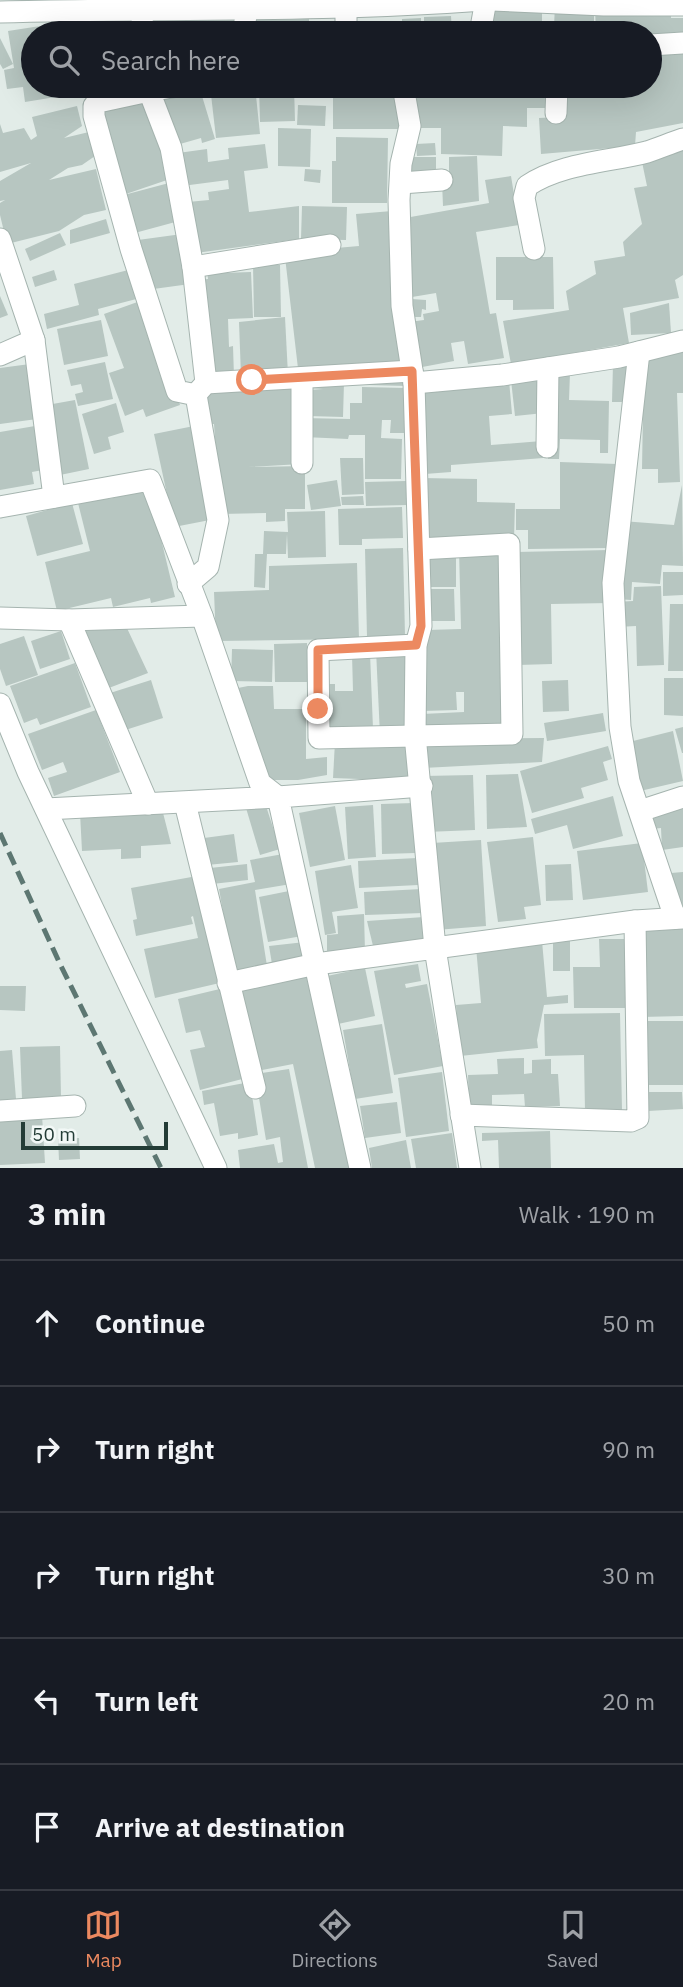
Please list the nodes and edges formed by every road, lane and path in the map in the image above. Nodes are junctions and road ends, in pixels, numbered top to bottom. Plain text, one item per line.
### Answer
1 (485, 0) edge
2 (492, 0) edge
3 (438, 2) edge
4 (141, 4) edge
5 (336, 5) edge
6 (683, 5) edge
7 (247, 10) junction
8 (0, 12) edge
9 (245, 21) edge
10 (345, 21) edge
11 (482, 21) edge
12 (683, 43) edge
13 (662, 44) edge
14 (113, 98) edge
15 (152, 98) edge
16 (407, 98) edge
17 (557, 98) edge
18 (556, 113) dead end
19 (683, 139) edge
20 (442, 180) dead end
21 (401, 183) junction
22 (0, 239) edge
23 (330, 245) dead end
24 (534, 249) dead end
25 (193, 267) junction
26 (34, 340) junction
27 (683, 341) edge
28 (639, 352) junction
29 (0, 355) edge
30 (548, 368) junction
31 (413, 377) junction
32 (302, 379) junction
33 (201, 389) junction
34 (547, 447) dead end
35 (303, 463) dead end
36 (54, 497) junction
37 (0, 507) edge
38 (419, 549) junction
39 (188, 584) junction
40 (202, 616) junction
41 (0, 618) edge
42 (69, 620) junction
43 (416, 645) junction
44 (0, 704) edge
45 (415, 735) junction
46 (422, 786) junction
47 (278, 797) junction
48 (683, 797) edge
49 (185, 803) junction
50 (148, 804) junction
51 (46, 809) junction
52 (640, 811) junction
53 (679, 918) edge
54 (635, 920) junction
55 (435, 948) junction
56 (316, 964) junction
57 (228, 982) junction
58 (256, 1088) dead end
59 (75, 1106) dead end
60 (0, 1111) edge
61 (461, 1115) junction
62 (216, 1168) edge
63 (359, 1168) edge
64 (470, 1168) edge

1 - 3 street
1 - 11 street
2 - 6 street
3 - 5 street
4 - 7 street
4 - 8 street
5 - 7 street
5 - 10 street
7 - 9 street
12 - 13 street
14 - 33 street
15 - 25 street
16 - 21 street
17 - 18 street
19 - 24 street
20 - 21 street
21 - 31 street
22 - 26 street
23 - 25 street
25 - 33 street
26 - 29 street
26 - 36 street
27 - 28 street
28 - 30 street
28 - 52 street
30 - 31 street
30 - 34 street
31 - 32 street
31 - 38 street
32 - 33 street
32 - 35 street
33 - 39 street
36 - 37 street
36 - 39 street
38 - 43 street
38 - 45 street
39 - 40 street
40 - 42 street
40 - 47 street
41 - 42 street
42 - 50 street
43 - 45 street
43 - 45 street
44 - 51 street
45 - 46 street
46 - 47 street
46 - 55 street
47 - 49 street
47 - 56 street
48 - 52 street
49 - 50 street
49 - 57 street
50 - 51 street
51 - 62 street
52 - 53 street
53 - 54 street
54 - 55 street
54 - 61 street
55 - 56 street
55 - 61 street
56 - 57 street
56 - 63 street
57 - 58 street
59 - 60 street
61 - 64 street

